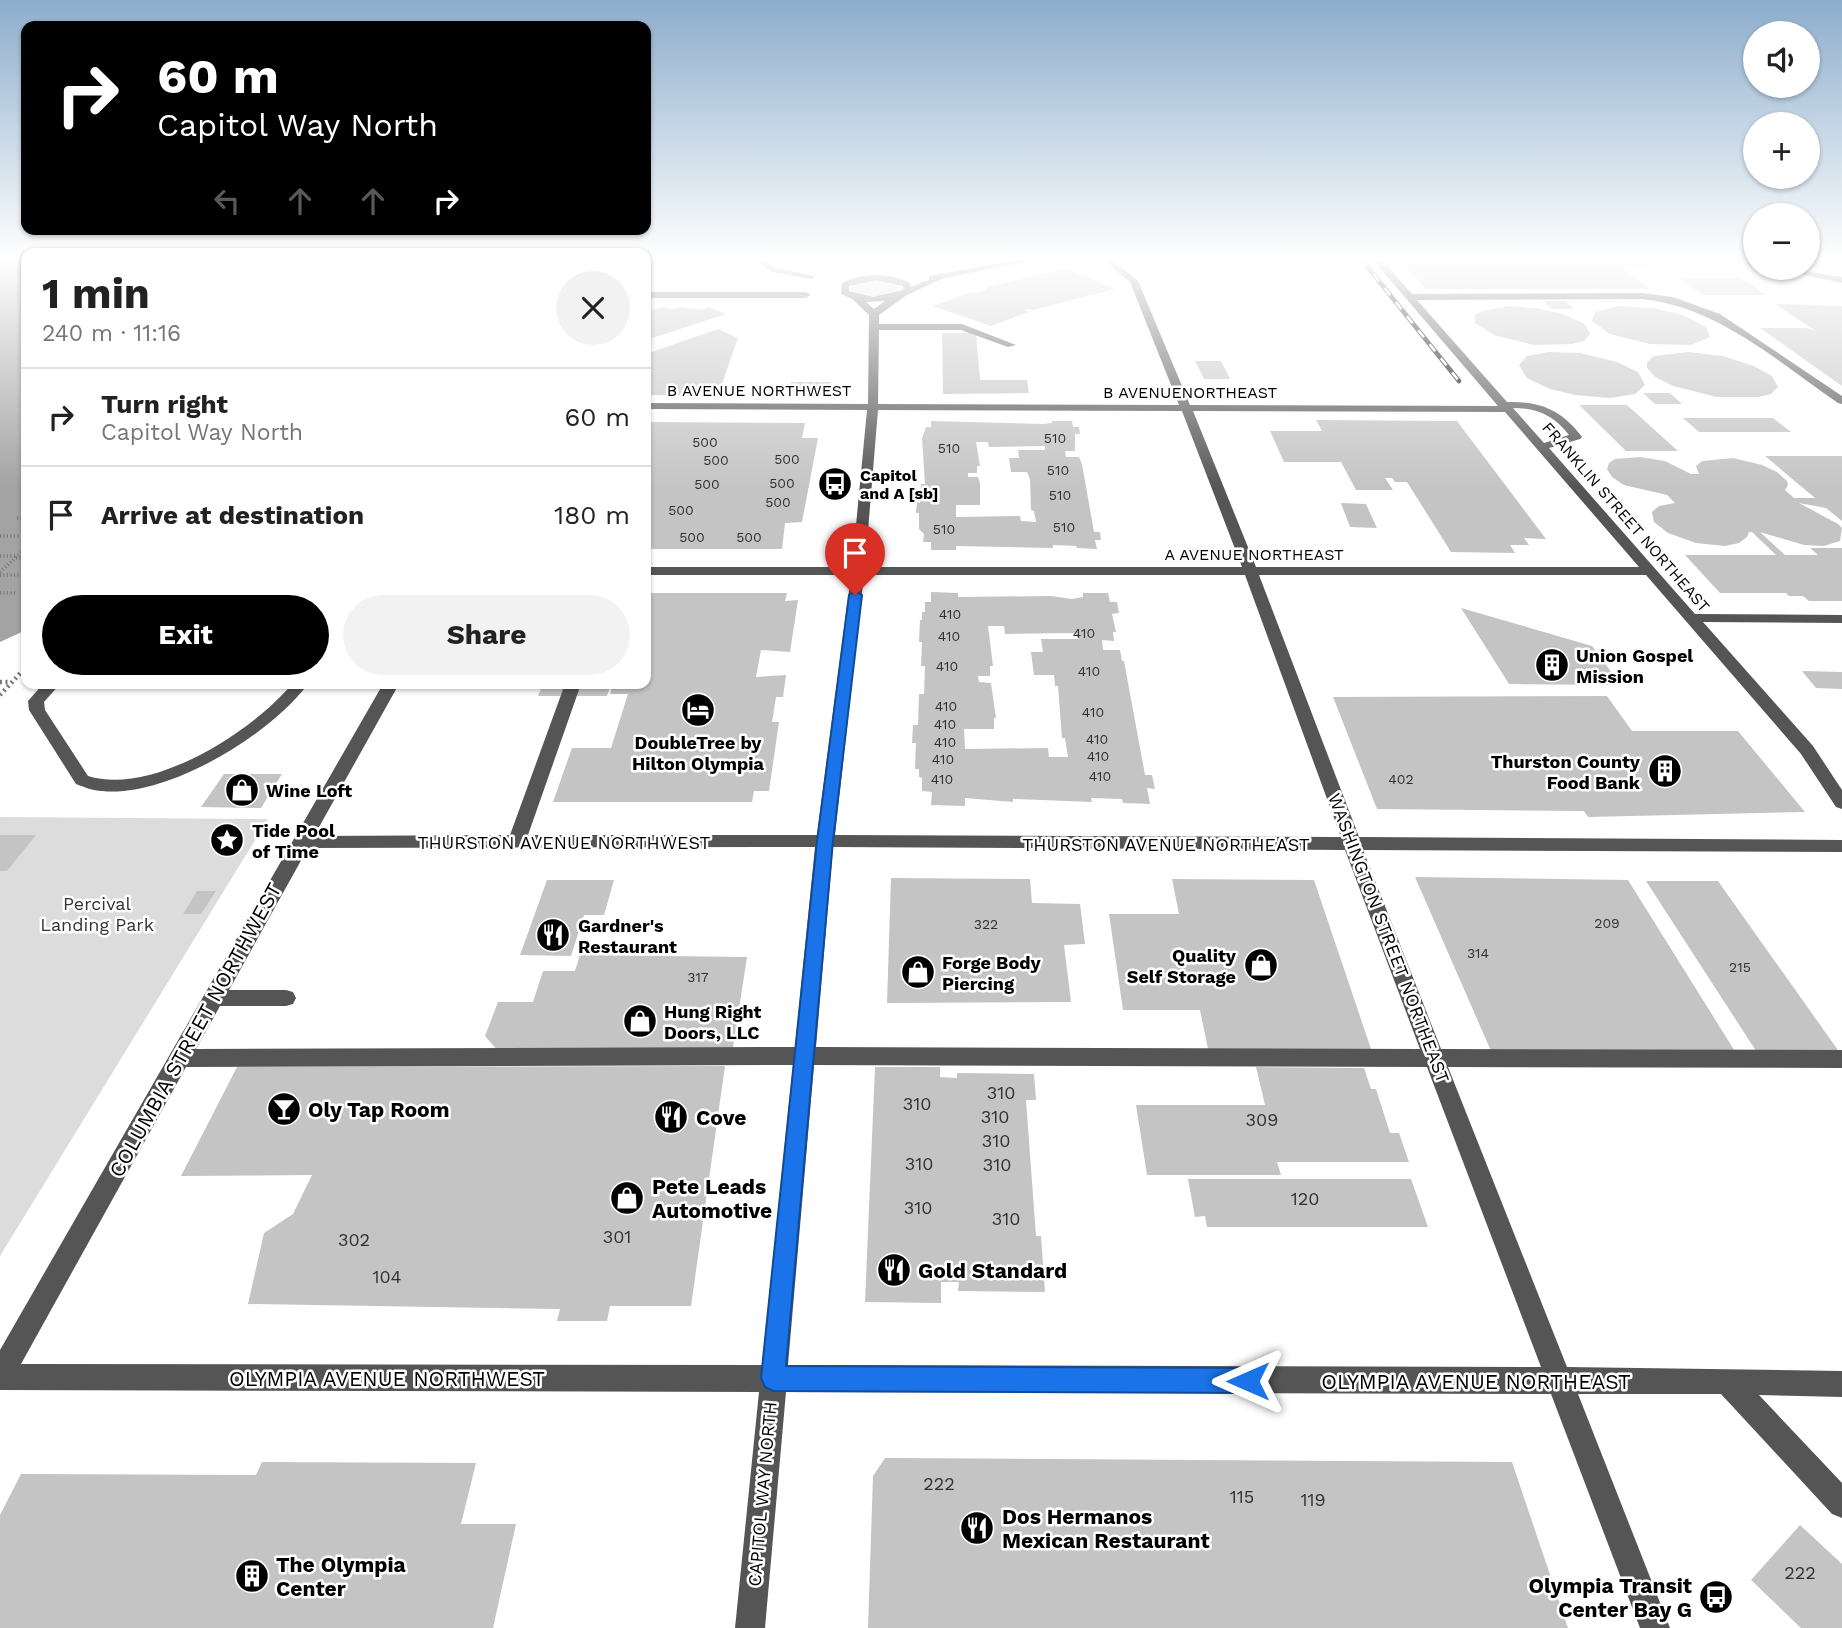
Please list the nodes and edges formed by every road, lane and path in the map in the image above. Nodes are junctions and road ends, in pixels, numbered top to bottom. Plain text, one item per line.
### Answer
1 (874, 336) edge
2 (986, 336) edge
3 (1156, 336) edge
4 (1443, 336) edge
5 (1746, 336) edge
6 (1011, 345) dead end
7 (1842, 401) edge
8 (651, 406) edge
9 (873, 406) junction
10 (1184, 407) junction
11 (1505, 407) junction
12 (1541, 447) junction
13 (0, 536) edge
14 (21, 536) edge
15 (21, 553) edge
16 (0, 556) edge
17 (17, 557) junction
18 (21, 557) edge
19 (1650, 570) junction
20 (651, 571) edge
21 (858, 571) junction
22 (1251, 572) junction
23 (0, 574) edge
24 (21, 575) edge
25 (0, 593) edge
26 (16, 593) dead end
27 (1693, 618) junction
28 (1842, 619) edge
29 (21, 672) edge
30 (0, 682) edge
31 (12, 682) junction
32 (47, 689) edge
33 (296, 689) edge
34 (388, 689) edge
35 (571, 689) edge
36 (0, 695) edge
37 (1842, 803) edge
38 (825, 841) junction
39 (303, 842) junction
40 (516, 843) junction
41 (1353, 845) junction
42 (1842, 846) edge
43 (212, 998) junction
44 (286, 998) dead end
45 (805, 1056) junction
46 (1434, 1057) junction
47 (179, 1058) junction
48 (1842, 1059) edge
49 (0, 1377) edge
50 (773, 1378) junction
51 (1727, 1381) junction
52 (1560, 1382) junction
53 (1842, 1384) edge
54 (1842, 1504) edge
55 (750, 1628) edge
56 (1655, 1628) edge

1 - 9 street, CAPITOL WAY NORTH
2 - 6 street
3 - 10 street, WASHINGTON STREET NORTHEAST
4 - 11 street, FRANKLIN STREET NORTHEAST
5 - 7 street
8 - 9 street, B AVENUE NORTHWEST
9 - 10 street, B AVENUENORTHEAST
9 - 21 street, CAPITOL WAY NORTH
10 - 11 street, B AVENUENORTHEAST
10 - 22 street, WASHINGTON STREET NORTHEAST
11 - 12 street, FRANKLIN STREET NORTHEAST
11 - 12 street, B AVENUENORTHEAST
12 - 19 street, FRANKLIN STREET NORTHEAST
13 - 14 path
15 - 17 path
16 - 17 path
17 - 18 path
17 - 23 path
19 - 22 street, A AVENUE NORTHEAST
19 - 27 street, FRANKLIN STREET NORTHEAST
20 - 21 street, A AVENUE NORTHEAST
21 - 22 street, A AVENUE NORTHEAST
21 - 38 street, CAPITOL WAY NORTH
22 - 41 street, WASHINGTON STREET NORTHEAST
23 - 24 path
25 - 26 path
27 - 28 street
27 - 37 street, FRANKLIN STREET NORTHEAST
29 - 31 path
30 - 31 path
31 - 36 path
32 - 33 street
34 - 39 street, COLUMBIA STREET NORTHWEST
35 - 40 street
38 - 40 street, THURSTON AVENUE NORTHWEST
38 - 41 street, THURSTON AVENUE NORTHEAST
38 - 45 street, CAPITOL WAY NORTH
39 - 40 street, THURSTON AVENUE NORTHWEST
39 - 43 street, COLUMBIA STREET NORTHWEST
41 - 42 street, THURSTON AVENUE NORTHEAST
41 - 46 street, WASHINGTON STREET NORTHEAST
43 - 44 street
43 - 47 street, COLUMBIA STREET NORTHWEST
45 - 46 street
45 - 47 street
45 - 50 street, CAPITOL WAY NORTH
46 - 48 street
46 - 52 street, WASHINGTON STREET NORTHEAST
47 - 49 street, COLUMBIA STREET NORTHWEST
49 - 50 street, OLYMPIA AVENUE NORTHWEST
50 - 52 street, OLYMPIA AVENUE NORTHEAST
50 - 55 street, CAPITOL WAY NORTH
51 - 52 street, OLYMPIA AVENUE NORTHEAST
51 - 53 street, OLYMPIA AVENUE NORTHEAST
51 - 54 street
52 - 56 street, WASHINGTON STREET NORTHEAST

